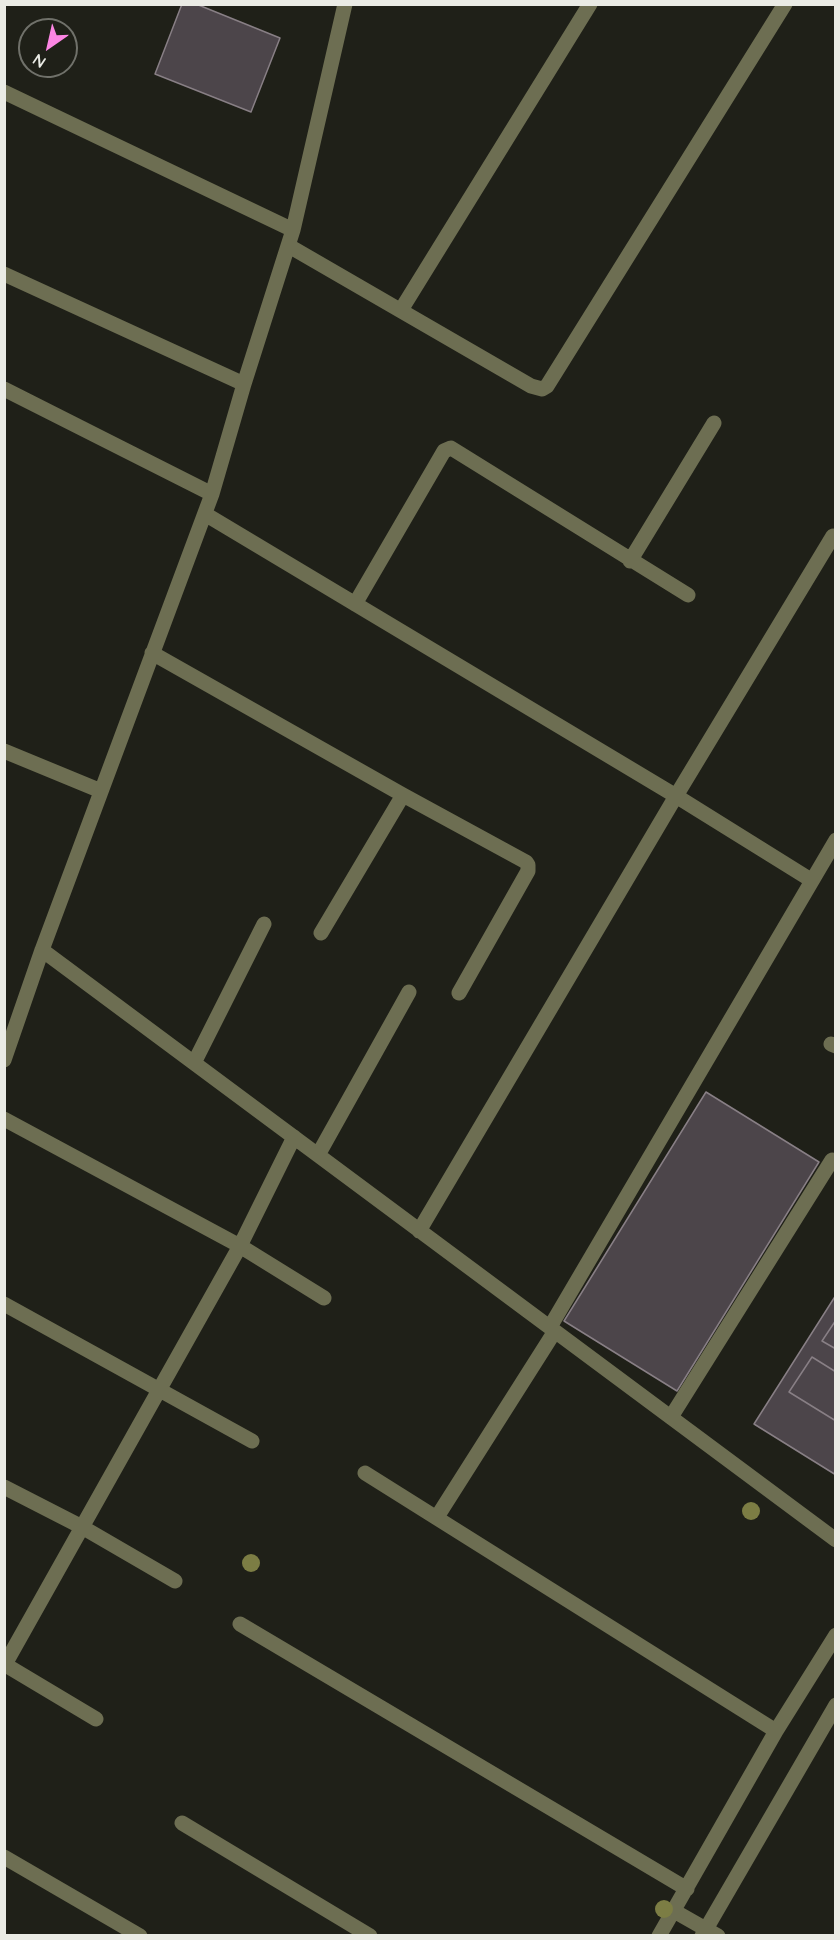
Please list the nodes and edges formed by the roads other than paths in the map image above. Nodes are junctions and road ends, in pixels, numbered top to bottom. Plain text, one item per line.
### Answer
1 (345, 4) edge
2 (590, 4) edge
3 (785, 4) edge
4 (4, 92) edge
5 (293, 230) junction
6 (289, 246) junction
7 (4, 274) edge
8 (401, 310) junction
9 (244, 384) junction
10 (4, 389) edge
11 (714, 423) dead end
12 (212, 494) junction
13 (205, 514) junction
14 (833, 536) dead end
15 (630, 561) junction
16 (688, 596) dead end
17 (355, 604) junction
18 (152, 653) junction
19 (4, 751) edge
20 (101, 791) junction
21 (403, 795) junction
22 (676, 796) junction
23 (836, 840) edge
24 (811, 880) junction
25 (264, 924) dead end
26 (321, 933) dead end
27 (42, 950) junction
28 (409, 992) dead end
29 (459, 993) dead end
30 (4, 1060) edge
31 (194, 1063) junction
32 (4, 1119) edge
33 (294, 1137) junction
34 (318, 1155) junction
35 (832, 1160) dead end
36 (419, 1231) junction
37 (240, 1246) junction
38 (324, 1298) dead end
39 (4, 1304) edge
40 (552, 1329) junction
41 (159, 1390) junction
42 (671, 1418) junction
43 (252, 1441) dead end
44 (365, 1473) dead end
45 (4, 1486) edge
46 (437, 1517) junction
47 (82, 1527) junction
48 (836, 1540) edge
49 (175, 1581) dead end
50 (240, 1624) dead end
51 (836, 1635) edge
52 (5, 1665) edge
53 (836, 1705) edge
54 (96, 1719) dead end
55 (776, 1731) junction
56 (182, 1823) dead end
57 (4, 1857) edge
58 (687, 1889) junction
59 (674, 1911) junction
60 (709, 1933) edge
61 (140, 1935) edge
62 (370, 1935) edge
63 (659, 1935) edge

1 - 5 street
2 - 8 street
3 - 8 street
4 - 5 street
5 - 6 street
6 - 8 street
6 - 9 street
7 - 9 street
9 - 12 street
10 - 12 street
11 - 15 street
12 - 13 street
13 - 17 street
13 - 18 street
14 - 22 street
15 - 16 street
15 - 17 street
17 - 22 street
18 - 20 street
18 - 21 street
19 - 20 street
20 - 27 street
21 - 26 street
21 - 29 street
22 - 24 street
22 - 36 street
23 - 24 street
24 - 40 street
25 - 31 street
27 - 30 street
27 - 31 street
28 - 34 street
31 - 33 street
32 - 37 street
33 - 34 street
33 - 37 street
34 - 36 street
35 - 42 street
36 - 40 street
37 - 38 street
37 - 41 street
39 - 41 street
40 - 42 street
40 - 46 street
41 - 43 street
41 - 47 street
42 - 48 street
44 - 46 street
45 - 47 street
46 - 55 street
47 - 49 street
47 - 52 street
50 - 58 street
51 - 55 street
52 - 54 street
53 - 60 street
55 - 58 street
56 - 62 street
57 - 61 street
58 - 59 street
59 - 60 street
59 - 63 street

